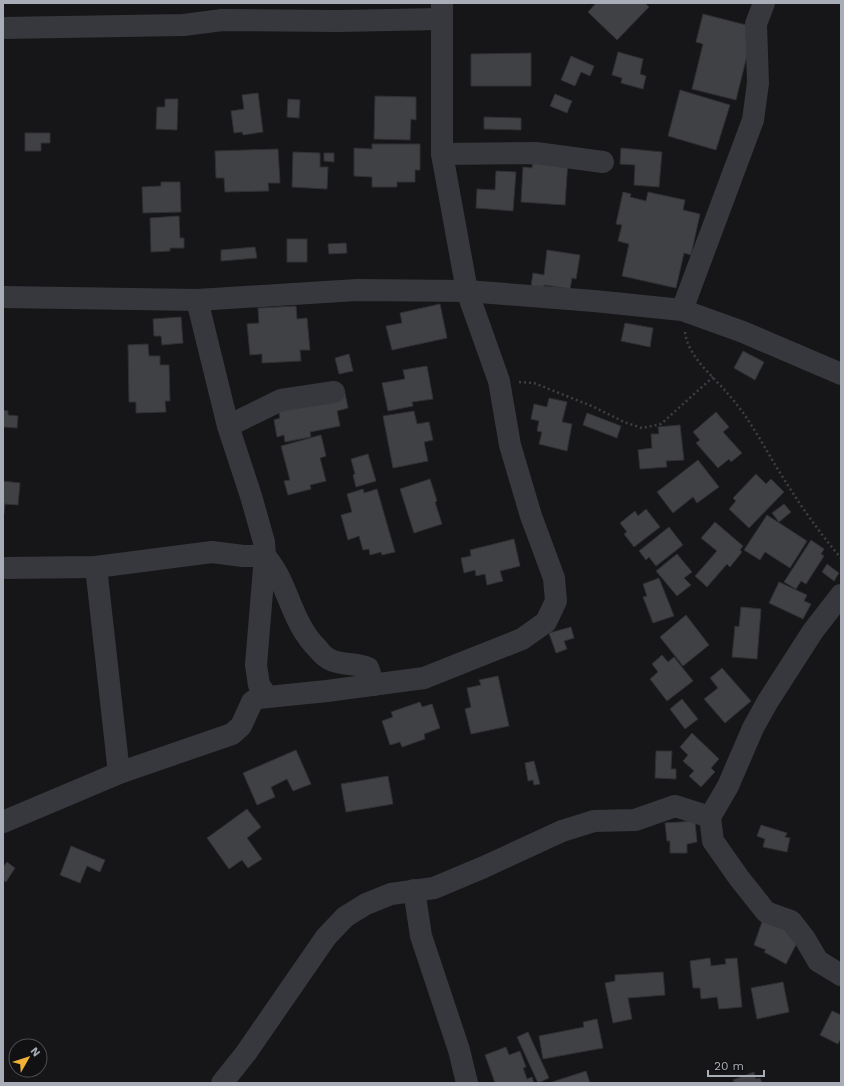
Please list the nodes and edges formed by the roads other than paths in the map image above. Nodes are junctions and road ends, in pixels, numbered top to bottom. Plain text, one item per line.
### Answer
1 (764, 3) edge
2 (222, 11) edge
3 (442, 11) edge
4 (3, 28) edge
5 (442, 154) junction
6 (603, 162) dead end
7 (467, 291) junction
8 (3, 297) edge
9 (197, 300) junction
10 (682, 310) junction
11 (841, 374) edge
12 (334, 392) dead end
13 (228, 426) junction
14 (265, 556) junction
15 (96, 567) junction
16 (3, 568) edge
17 (841, 595) edge
18 (374, 685) junction
19 (267, 696) junction
20 (119, 773) junction
21 (710, 817) junction
22 (3, 822) edge
23 (414, 890) junction
24 (841, 975) edge
25 (222, 1083) edge
26 (467, 1083) edge

1 - 10 street
2 - 3 street
2 - 4 street
3 - 5 street
5 - 6 street
5 - 7 street
7 - 9 street
7 - 10 street
7 - 18 street
8 - 9 street
9 - 13 street
10 - 11 street
12 - 13 street
13 - 14 street
14 - 15 street
14 - 18 street
14 - 19 street
15 - 16 street
15 - 20 street
17 - 21 street
18 - 19 street
19 - 20 street
20 - 22 street
21 - 23 street
21 - 24 street
23 - 25 street
23 - 26 street

